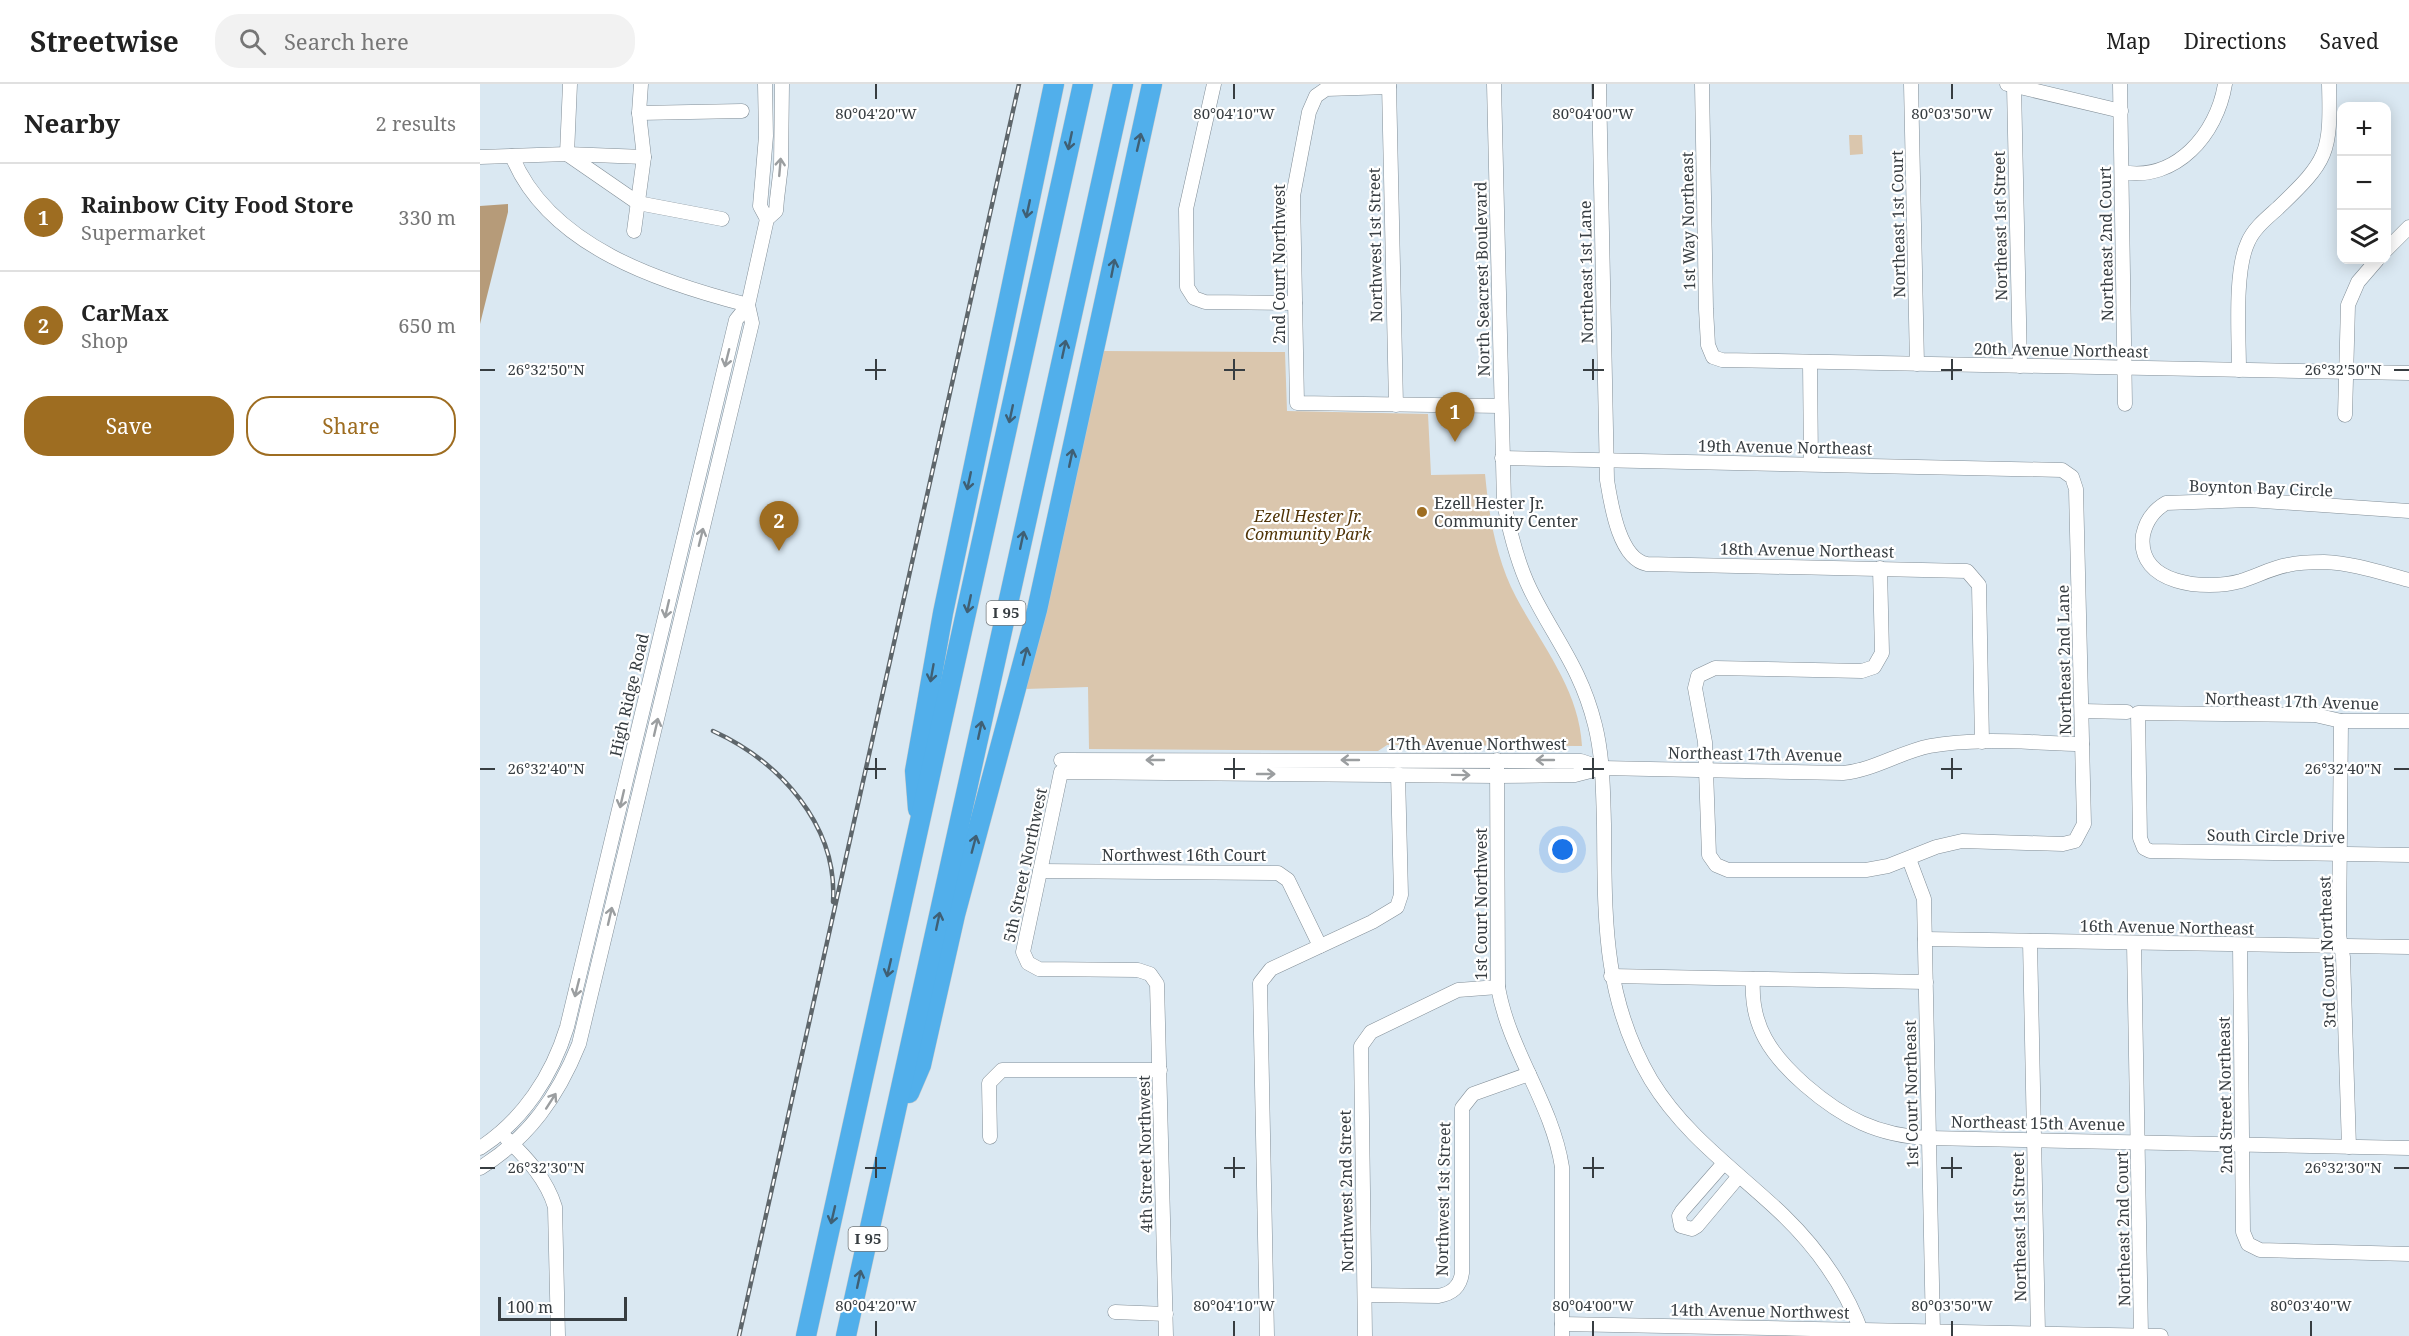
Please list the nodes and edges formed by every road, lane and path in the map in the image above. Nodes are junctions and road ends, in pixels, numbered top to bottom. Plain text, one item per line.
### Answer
1 (570, 84) edge
2 (641, 84) edge
3 (765, 84) edge
4 (782, 84) edge
5 (1054, 84) edge
6 (1083, 84) edge
7 (1123, 84) edge
8 (1152, 84) edge
9 (1214, 84) edge
10 (1494, 84) edge
11 (1599, 84) edge
12 (1702, 84) edge
13 (1911, 84) edge
14 (2120, 84) edge
15 (2225, 84) edge
16 (2329, 84) edge
17 (1389, 85) edge
18 (2011, 85) edge
19 (742, 111) dead end
20 (766, 111) junction
21 (782, 111) junction
22 (2121, 111) junction
23 (639, 113) junction
24 (567, 154) junction
25 (512, 156) junction
26 (644, 157) junction
27 (480, 158) edge
28 (2122, 172) junction
29 (639, 203) junction
30 (722, 219) dead end
31 (767, 219) junction
32 (2409, 227) edge
33 (634, 231) dead end
34 (2391, 245) edge
35 (2374, 264) edge
36 (1295, 303) junction
37 (748, 305) junction
38 (1713, 357) joint
39 (1810, 362) junction
40 (1917, 364) junction
41 (2019, 366) junction
42 (2125, 368) junction
43 (2239, 370) junction
44 (2345, 372) junction
45 (2409, 373) edge
46 (2125, 404) dead end
47 (1396, 405) junction
48 (1501, 406) junction
49 (2345, 415) dead end
50 (709, 431) junction
51 (724, 435) junction
52 (1502, 458) junction
53 (1606, 460) junction
54 (1811, 464) junction
55 (2068, 472) joint
56 (2409, 511) edge
57 (1880, 568) junction
58 (2409, 580) edge
59 (646, 696) junction
60 (662, 699) junction
61 (2082, 711) junction
62 (2132, 712) junction
63 (2341, 721) junction
64 (2409, 721) edge
65 (1982, 742) junction
66 (2082, 744) junction
67 (1497, 760) junction
68 (1061, 766) junction
69 (1602, 768) junction
70 (1707, 770) junction
71 (1398, 774) junction
72 (1497, 776) junction
73 (920, 829) junction
74 (2341, 853) junction
75 (2409, 855) edge
76 (1910, 859) junction
77 (607, 860) junction
78 (622, 865) junction
79 (1040, 871) junction
80 (1925, 939) junction
81 (2030, 941) junction
82 (2134, 943) junction
83 (2240, 945) junction
84 (1320, 946) junction
85 (2341, 946) junction
86 (2409, 947) edge
87 (1150, 974) joint
88 (1611, 976) junction
89 (1753, 979) junction
90 (1926, 982) junction
91 (1498, 987) junction
92 (559, 1052) junction
93 (573, 1058) junction
94 (1160, 1070) junction
95 (1529, 1074) junction
96 (500, 1133) junction
97 (990, 1137) dead end
98 (1929, 1138) junction
99 (2034, 1140) junction
100 (889, 1142) junction
101 (2138, 1142) junction
102 (512, 1144) junction
103 (2242, 1144) junction
104 (2349, 1147) junction
105 (2409, 1148) edge
106 (480, 1149) edge
107 (1724, 1163) junction
108 (480, 1168) edge
109 (1739, 1176) junction
110 (2409, 1254) edge
111 (1365, 1295) junction
112 (1115, 1312) dead end
113 (1166, 1314) junction
114 (1562, 1330) edge
115 (1933, 1332) junction
116 (1862, 1333) edge
117 (2038, 1333) junction
118 (2141, 1335) edge
119 (558, 1336) edge
120 (806, 1336) edge
121 (846, 1336) edge
122 (1166, 1336) edge
123 (1267, 1336) edge
124 (1365, 1336) edge
125 (2161, 1336) edge

1 - 24 street
2 - 23 street
3 - 20 street, High Ridge Road
4 - 21 street, High Ridge Road
5 -> 73 highway
6 -> 73 highway, I 95
100 -> 7 highway, I 95
100 -> 8 highway
9 - 36 street
10 - 48 street, North Seacrest Boulevard
11 - 53 street, Northeast 1st Lane
12 - 38 street, 1st Way Northeast
13 - 40 street, Northeast 1st Court
14 - 22 street, Northeast 2nd Court
15 - 28 street
16 - 43 street
17 - 36 street, 2nd Court Northwest
17 - 47 street, Northwest 1st Street
18 - 22 street
18 - 41 street, Northeast 1st Street
19 - 23 street
20 - 21 street
20 - 31 street, High Ridge Road
31 -> 21 street, High Ridge Road
22 - 28 street, Northeast 2nd Court
23 - 26 street
24 - 25 street
24 - 26 street
24 - 29 street
25 - 27 street
25 - 37 street
26 - 29 street
28 - 42 street, Northeast 2nd Court
29 - 30 street
29 - 33 street
31 - 37 street, High Ridge Road
32 - 34 street
35 - 44 street
36 - 47 street, 2nd Court Northwest
37 -> 50 street, High Ridge Road
37 - 51 street, High Ridge Road
38 - 39 street, 20th Avenue Northeast
39 - 40 street, 20th Avenue Northeast
39 - 54 street
40 - 41 street, 20th Avenue Northeast
41 - 42 street, 20th Avenue Northeast
42 - 43 street, 20th Avenue Northeast
42 - 46 street, Northeast 2nd Court
43 - 44 street, 20th Avenue Northeast
44 - 45 street, 20th Avenue Northeast
44 - 49 street
47 - 48 street
48 - 52 street, North Seacrest Boulevard
50 - 51 street
50 -> 59 street, High Ridge Road
60 -> 51 street, High Ridge Road
52 - 53 street, 19th Avenue Northeast
52 - 69 street, North Seacrest Boulevard
53 - 54 street, 19th Avenue Northeast
53 - 57 street, 18th Avenue Northeast
54 - 55 street, 19th Avenue Northeast
55 - 61 street, Northeast 2nd Lane
56 - 58 street, Boynton Bay Circle
57 - 65 street, 18th Avenue Northeast
57 - 70 street
59 - 60 street
59 -> 77 street, High Ridge Road
78 -> 60 street, High Ridge Road
61 - 62 street, Northeast 17th Avenue
61 - 66 street, Northeast 2nd Lane
62 - 63 street, Northeast 17th Avenue
62 - 74 street, South Circle Drive
63 - 64 street, Northeast 17th Avenue
63 - 74 street, 3rd Court Northeast
65 - 66 street, Northeast 17th Avenue
65 - 70 street, Northeast 17th Avenue
66 - 76 street, Northeast 2nd Lane
67 -> 68 street, 17th Avenue Northwest
69 -> 67 street, 17th Avenue Northwest
67 - 72 street, 1st Court Northwest
68 -> 71 street, 17th Avenue Northwest
68 - 79 street, 5th Street Northwest
69 - 70 street, Northeast 17th Avenue
69 - 72 street, 17th Avenue Northwest
69 - 88 street, North Seacrest Boulevard
70 - 76 street
71 -> 72 street, 17th Avenue Northwest
71 - 84 street
72 - 91 street, 1st Court Northwest
73 -> 120 highway, I 95
74 - 75 street, South Circle Drive
74 - 85 street, 3rd Court Northeast
76 - 80 street, 1st Court Northeast
77 - 78 street
77 -> 92 street, High Ridge Road
93 -> 78 street, High Ridge Road
79 - 84 street, Northwest 16th Court
79 - 87 street, 5th Street Northwest
80 - 81 street, 16th Avenue Northeast
80 - 90 street, 1st Court Northeast
81 - 82 street, 16th Avenue Northeast
81 - 99 street, Northeast 1st Street
82 - 83 street, 16th Avenue Northeast
82 - 101 street, Northeast 2nd Court
83 - 85 street, 16th Avenue Northeast
83 - 103 street, 2nd Street Northeast
84 - 123 street
85 - 86 street, 16th Avenue Northeast
85 - 104 street, 3rd Court Northeast
87 - 94 street, 4th Street Northwest
88 - 89 street
88 - 107 street, North Seacrest Boulevard
89 - 90 street
89 - 98 street, Northeast 15th Avenue
90 - 98 street, 1st Court Northeast
91 - 95 street, 1st Court Northwest
91 - 111 street, Northwest 2nd Street
92 - 93 street
92 - 96 street, High Ridge Road
102 -> 93 street, High Ridge Road
94 - 97 street
94 - 113 street, 4th Street Northwest
95 - 111 street, Northwest 1st Street
95 - 114 street, 1st Court Northwest
96 - 102 street
96 - 106 street, High Ridge Road
98 - 99 street, Northeast 15th Avenue
98 - 115 street, 1st Court Northeast
99 - 101 street, Northeast 15th Avenue
99 - 117 street, Northeast 1st Street
121 -> 100 highway, I 95
101 - 103 street, Northeast 15th Avenue
101 - 118 street, Northeast 2nd Court
102 - 108 street, High Ridge Road
102 - 119 street
103 - 104 street, Northeast 15th Avenue
103 - 110 street, 2nd Street Northeast
104 - 105 street, Northeast 15th Avenue
107 - 109 street, North Seacrest Boulevard
107 - 109 street
109 - 116 street, North Seacrest Boulevard
111 - 124 street, Northwest 2nd Street
112 - 113 street
113 - 122 street, 4th Street Northwest
114 - 116 street, 14th Avenue Northwest
115 - 116 street, 14th Avenue Northwest
115 - 117 street, 14th Avenue Northwest
117 - 118 street, 14th Avenue Northwest
118 - 125 street, 14th Avenue Northwest

